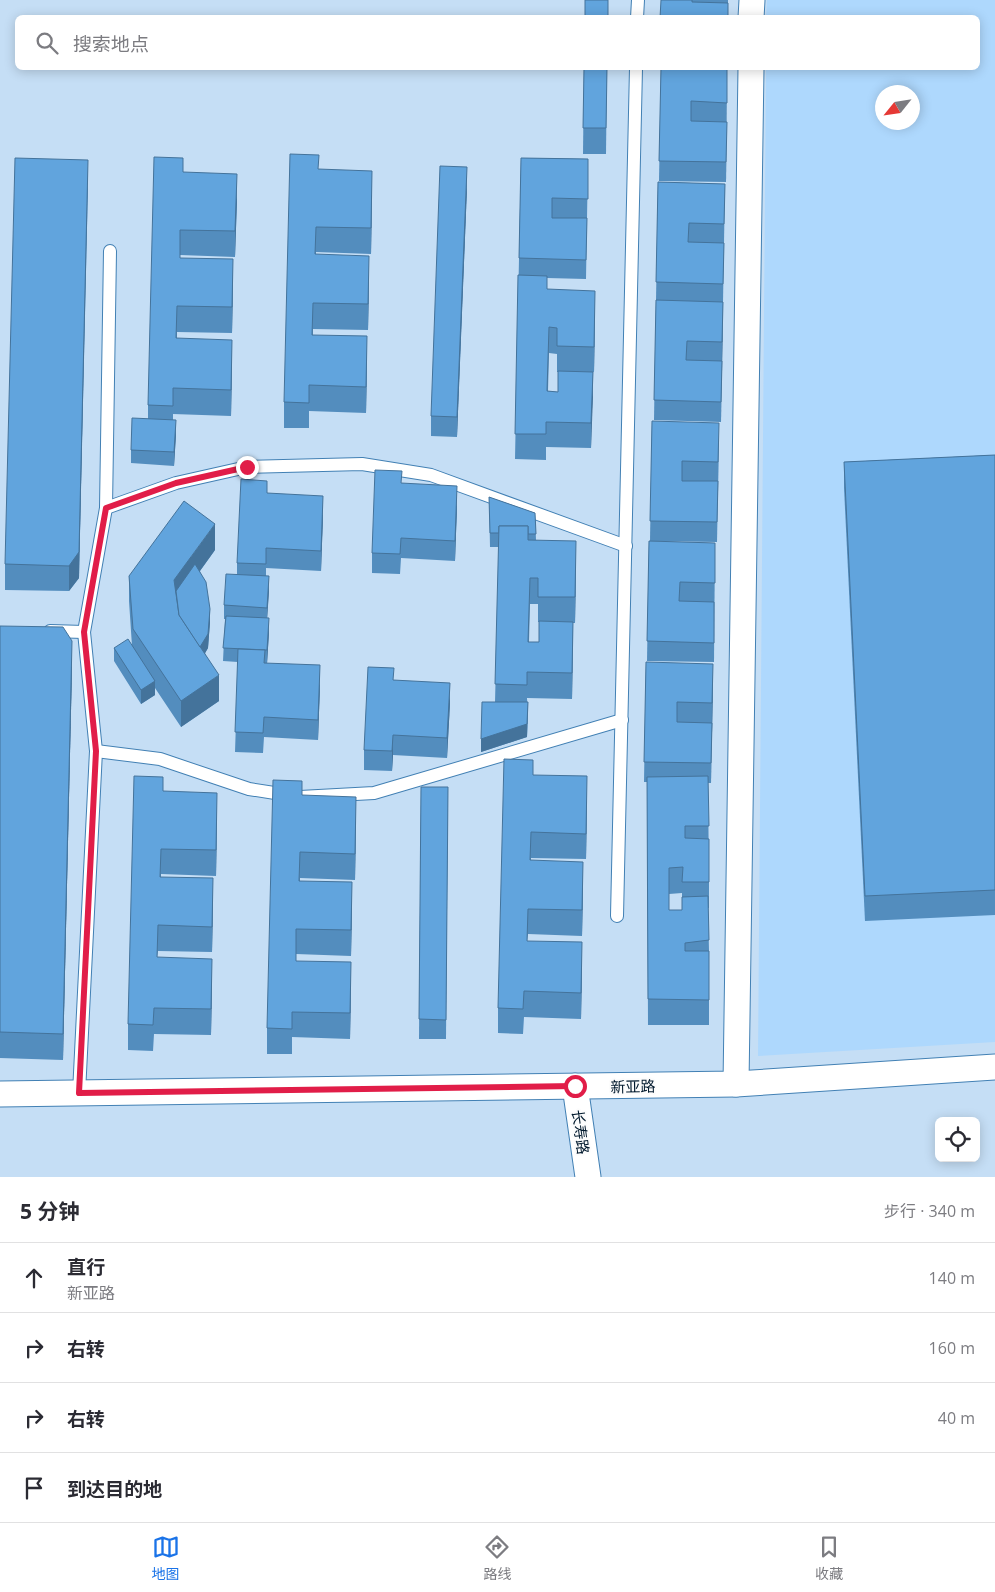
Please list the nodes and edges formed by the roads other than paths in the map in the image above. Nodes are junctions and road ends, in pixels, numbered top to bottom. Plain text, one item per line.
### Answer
1 (638, 0) edge
2 (752, 0) edge
3 (638, 15) edge
4 (752, 15) edge
5 (636, 70) edge
6 (751, 70) edge
7 (110, 251) dead end
8 (106, 508) junction
9 (626, 546) junction
10 (35, 631) edge
11 (84, 632) junction
12 (622, 720) junction
13 (96, 751) junction
14 (617, 916) dead end
15 (995, 1067) edge
16 (736, 1084) junction
17 (575, 1086) junction
18 (79, 1093) junction
19 (0, 1094) edge
20 (588, 1177) edge

1 - 3 lane
2 - 4 street
5 - 9 lane
6 - 16 street
7 - 8 lane
8 - 9 lane
8 - 11 lane
9 - 12 lane
10 - 11 lane
11 - 13 lane
12 - 13 lane
12 - 14 lane
13 - 18 lane
15 - 16 street, 新亚路
16 - 17 street, 新亚路
17 - 18 street, 新亚路
17 - 20 street, 长寿路
18 - 19 street, 新亚路

